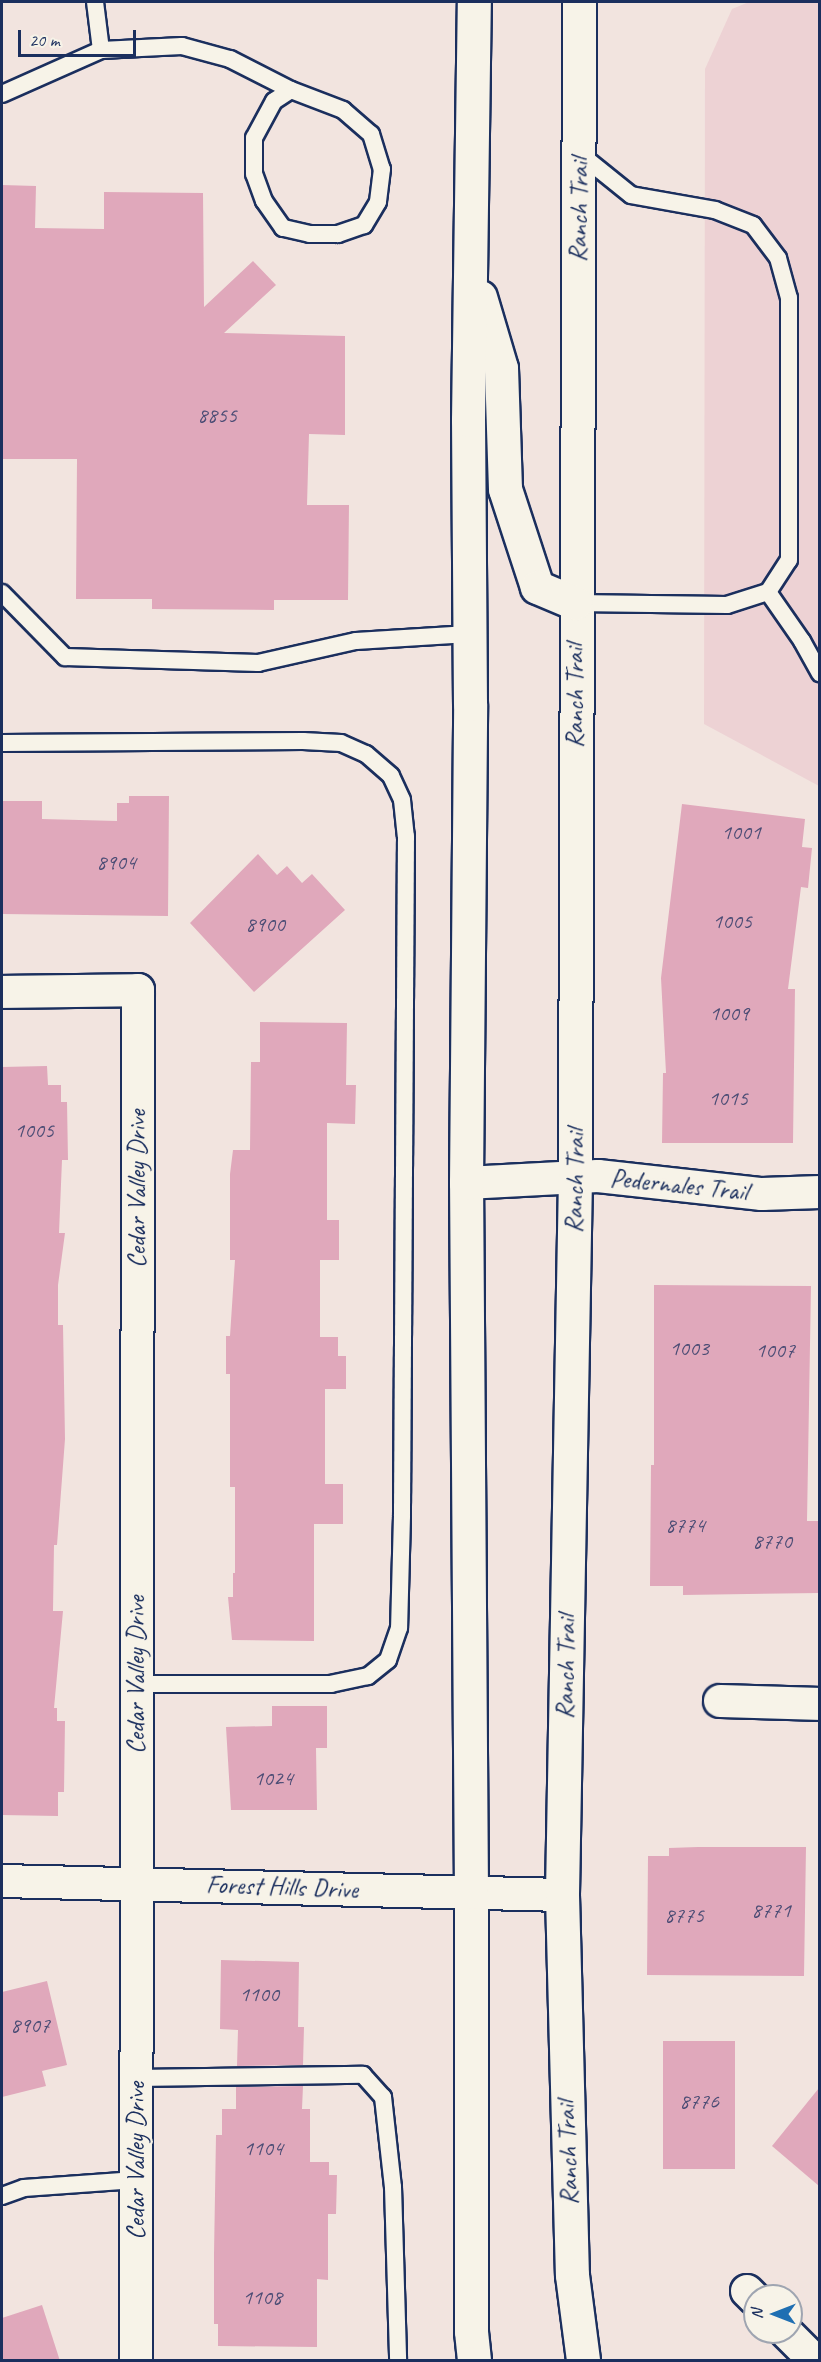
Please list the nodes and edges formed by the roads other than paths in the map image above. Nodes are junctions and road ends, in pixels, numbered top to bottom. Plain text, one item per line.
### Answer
1 (95, 2) edge
2 (474, 2) edge
3 (579, 2) edge
4 (601, 2) edge
5 (101, 50) junction
6 (579, 52) junction
7 (291, 90) junction
8 (2, 94) edge
9 (579, 153) junction
10 (470, 263) junction
11 (768, 592) junction
12 (2, 593) edge
13 (575, 603) junction
14 (469, 634) junction
15 (819, 674) edge
16 (2, 742) edge
17 (2, 992) edge
18 (575, 1177) junction
19 (466, 1183) junction
20 (819, 1192) edge
21 (136, 1684) junction
22 (720, 1701) dead end
23 (819, 1704) edge
24 (2, 1881) edge
25 (136, 1883) junction
26 (471, 1892) junction
27 (562, 1895) junction
28 (136, 2078) junction
29 (136, 2180) junction
30 (2, 2196) edge
31 (798, 2344) edge
32 (136, 2361) edge
33 (398, 2361) edge
34 (474, 2361) edge
35 (583, 2361) edge
36 (814, 2361) edge

1 - 5 lane
2 - 10 main road
3 - 6 main road, Ranch Trail
4 - 6 main road
5 - 7 lane
5 - 8 lane
6 - 9 main road, Ranch Trail
7 - 7 lane
9 - 11 lane
9 - 13 main road, Ranch Trail
10 - 13 main road
10 - 14 main road
11 - 13 lane
11 - 15 lane
12 - 14 lane
13 - 18 main road, Ranch Trail
14 - 19 main road
16 - 21 lane
17 - 21 street, Cedar Valley Drive
18 - 19 street, Pedernales Trail
18 - 20 street, Pedernales Trail
18 - 27 main road, Ranch Trail
19 - 26 main road
21 - 25 street, Cedar Valley Drive
22 - 23 street
24 - 25 street, Forest Hills Drive
25 - 26 street, Forest Hills Drive
25 - 28 street, Cedar Valley Drive
26 - 27 street, Forest Hills Drive
26 - 34 main road
27 - 35 main road, Ranch Trail
28 - 29 street, Cedar Valley Drive
28 - 33 lane
29 - 30 lane
29 - 32 street, Cedar Valley Drive
31 - 36 street

